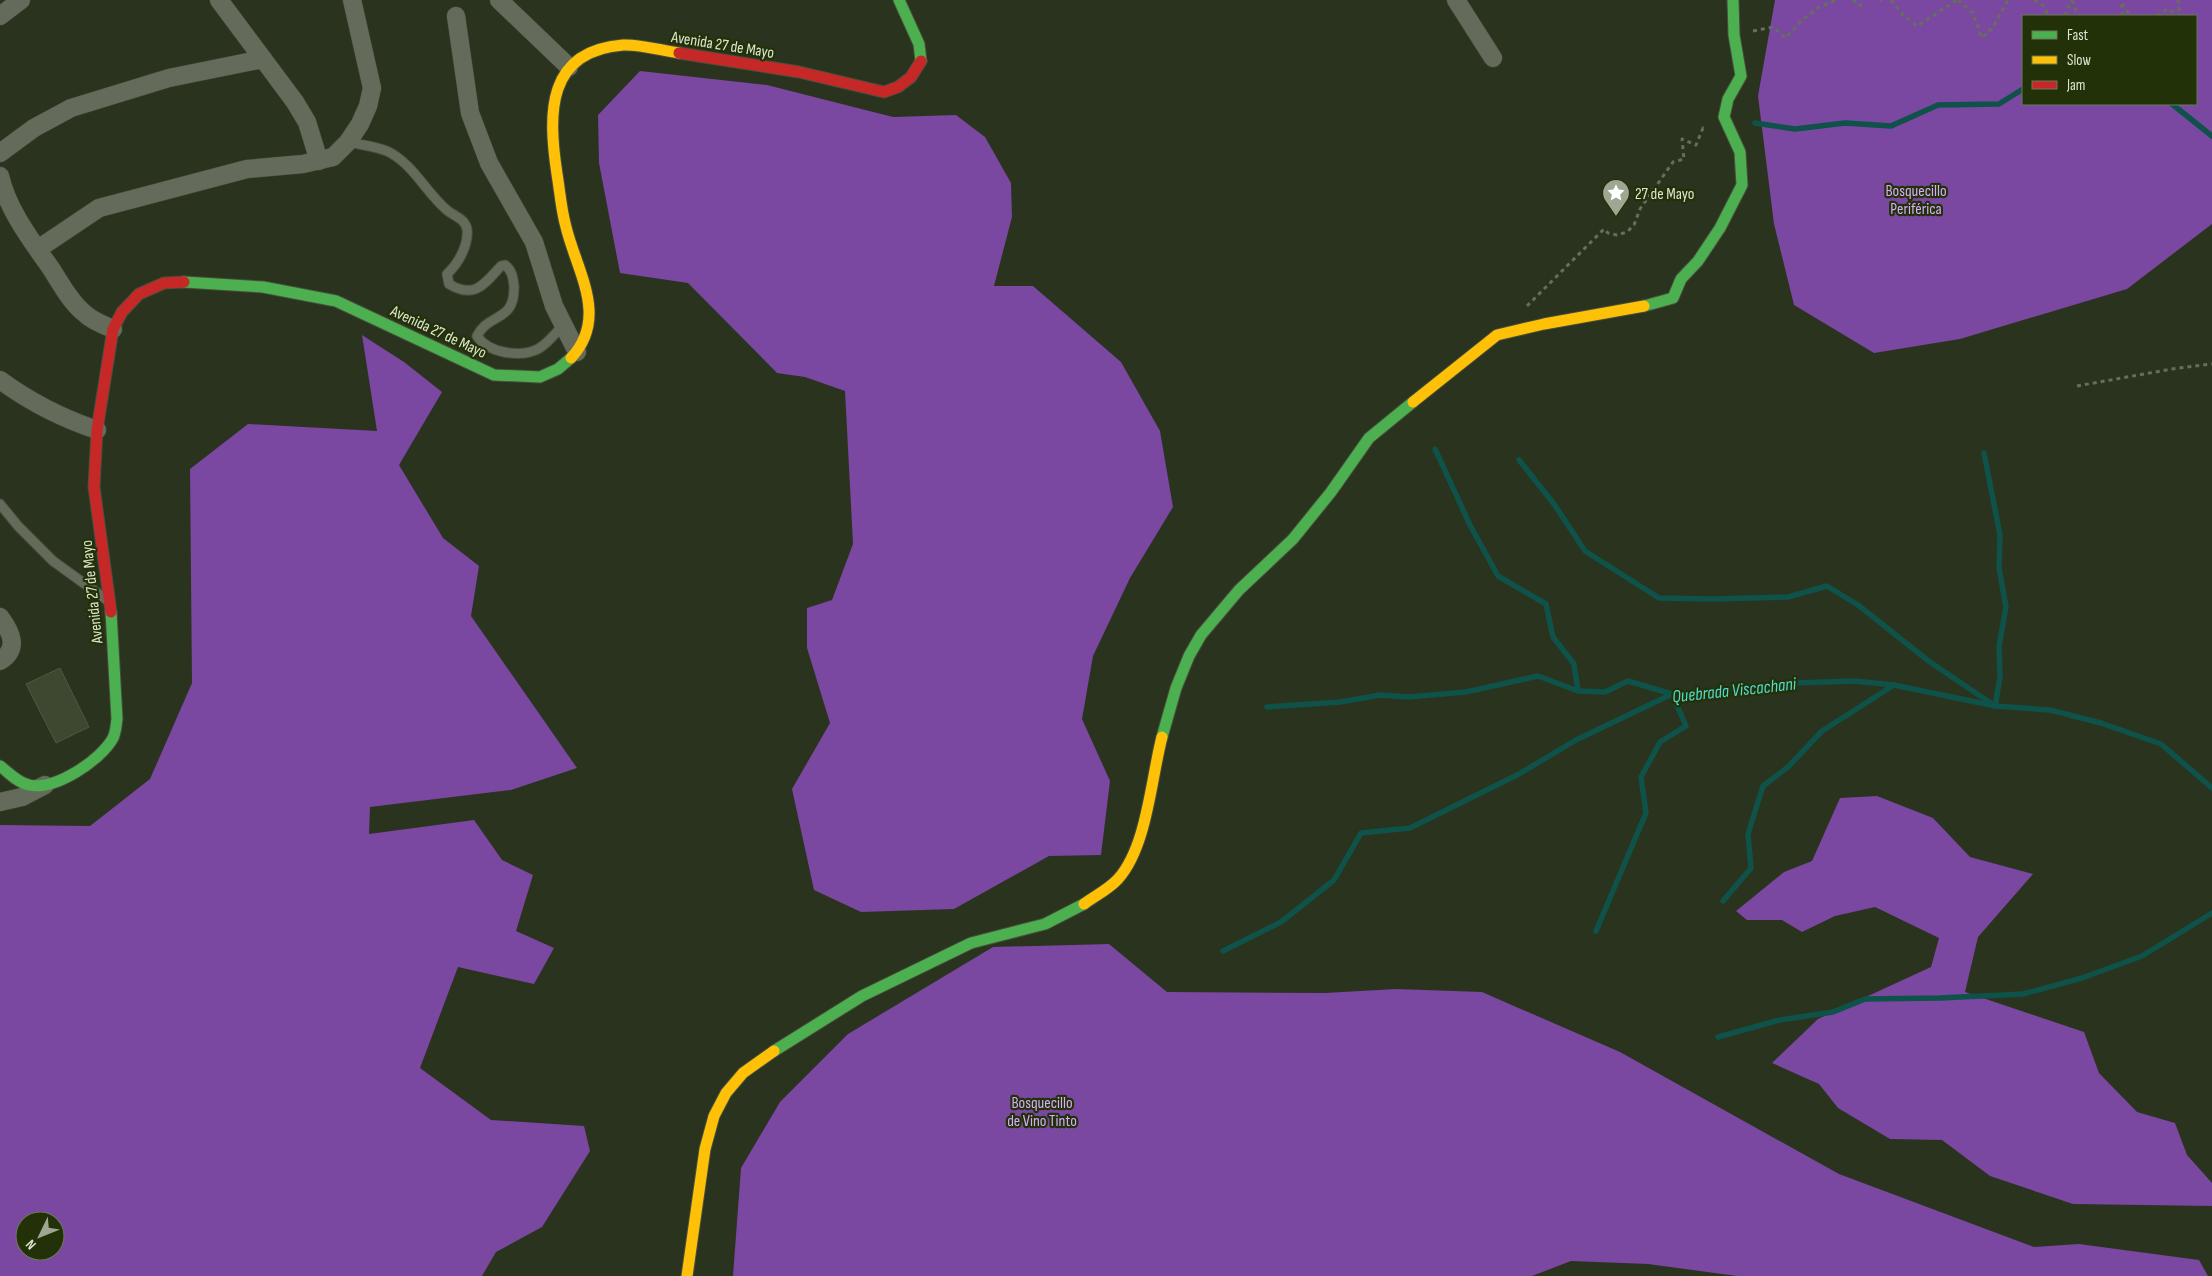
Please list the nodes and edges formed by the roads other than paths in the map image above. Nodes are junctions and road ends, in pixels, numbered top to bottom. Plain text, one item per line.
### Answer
1 (21, 0) edge
2 (218, 0) edge
3 (352, 0) edge
4 (499, 0) edge
5 (899, 0) edge
6 (1456, 0) edge
7 (1733, 0) edge
8 (0, 16) edge
9 (456, 16) dead end
10 (1492, 58) dead end
11 (263, 59) junction
12 (569, 67) junction
13 (348, 142) junction
14 (0, 153) edge
15 (320, 161) junction
16 (0, 176) edge
17 (38, 250) junction
18 (563, 325) junction
19 (113, 329) junction
20 (577, 352) junction
21 (0, 380) edge
22 (97, 430) junction
23 (0, 504) edge
24 (111, 604) junction
25 (0, 617) edge
26 (0, 661) edge
27 (0, 766) edge
28 (46, 785) junction
29 (0, 802) edge
30 (687, 1276) edge

1 - 8 street
2 - 11 street
3 - 13 street
4 - 12 street
5 - 12 street, Avenida 27 de Mayo
6 - 10 street
7 - 30 street
9 - 18 street
11 - 14 street
11 - 15 street
12 - 20 street, Avenida 27 de Mayo
13 - 15 street
13 - 18 lane
15 - 17 street
16 - 17 street
17 - 19 street
18 - 20 street
19 - 20 street, Avenida 27 de Mayo
19 - 22 street, Avenida 27 de Mayo
21 - 22 street
22 - 24 street, Avenida 27 de Mayo
23 - 24 lane
24 - 28 street, Avenida 27 de Mayo
25 - 26 street
27 - 28 street
28 - 29 street

